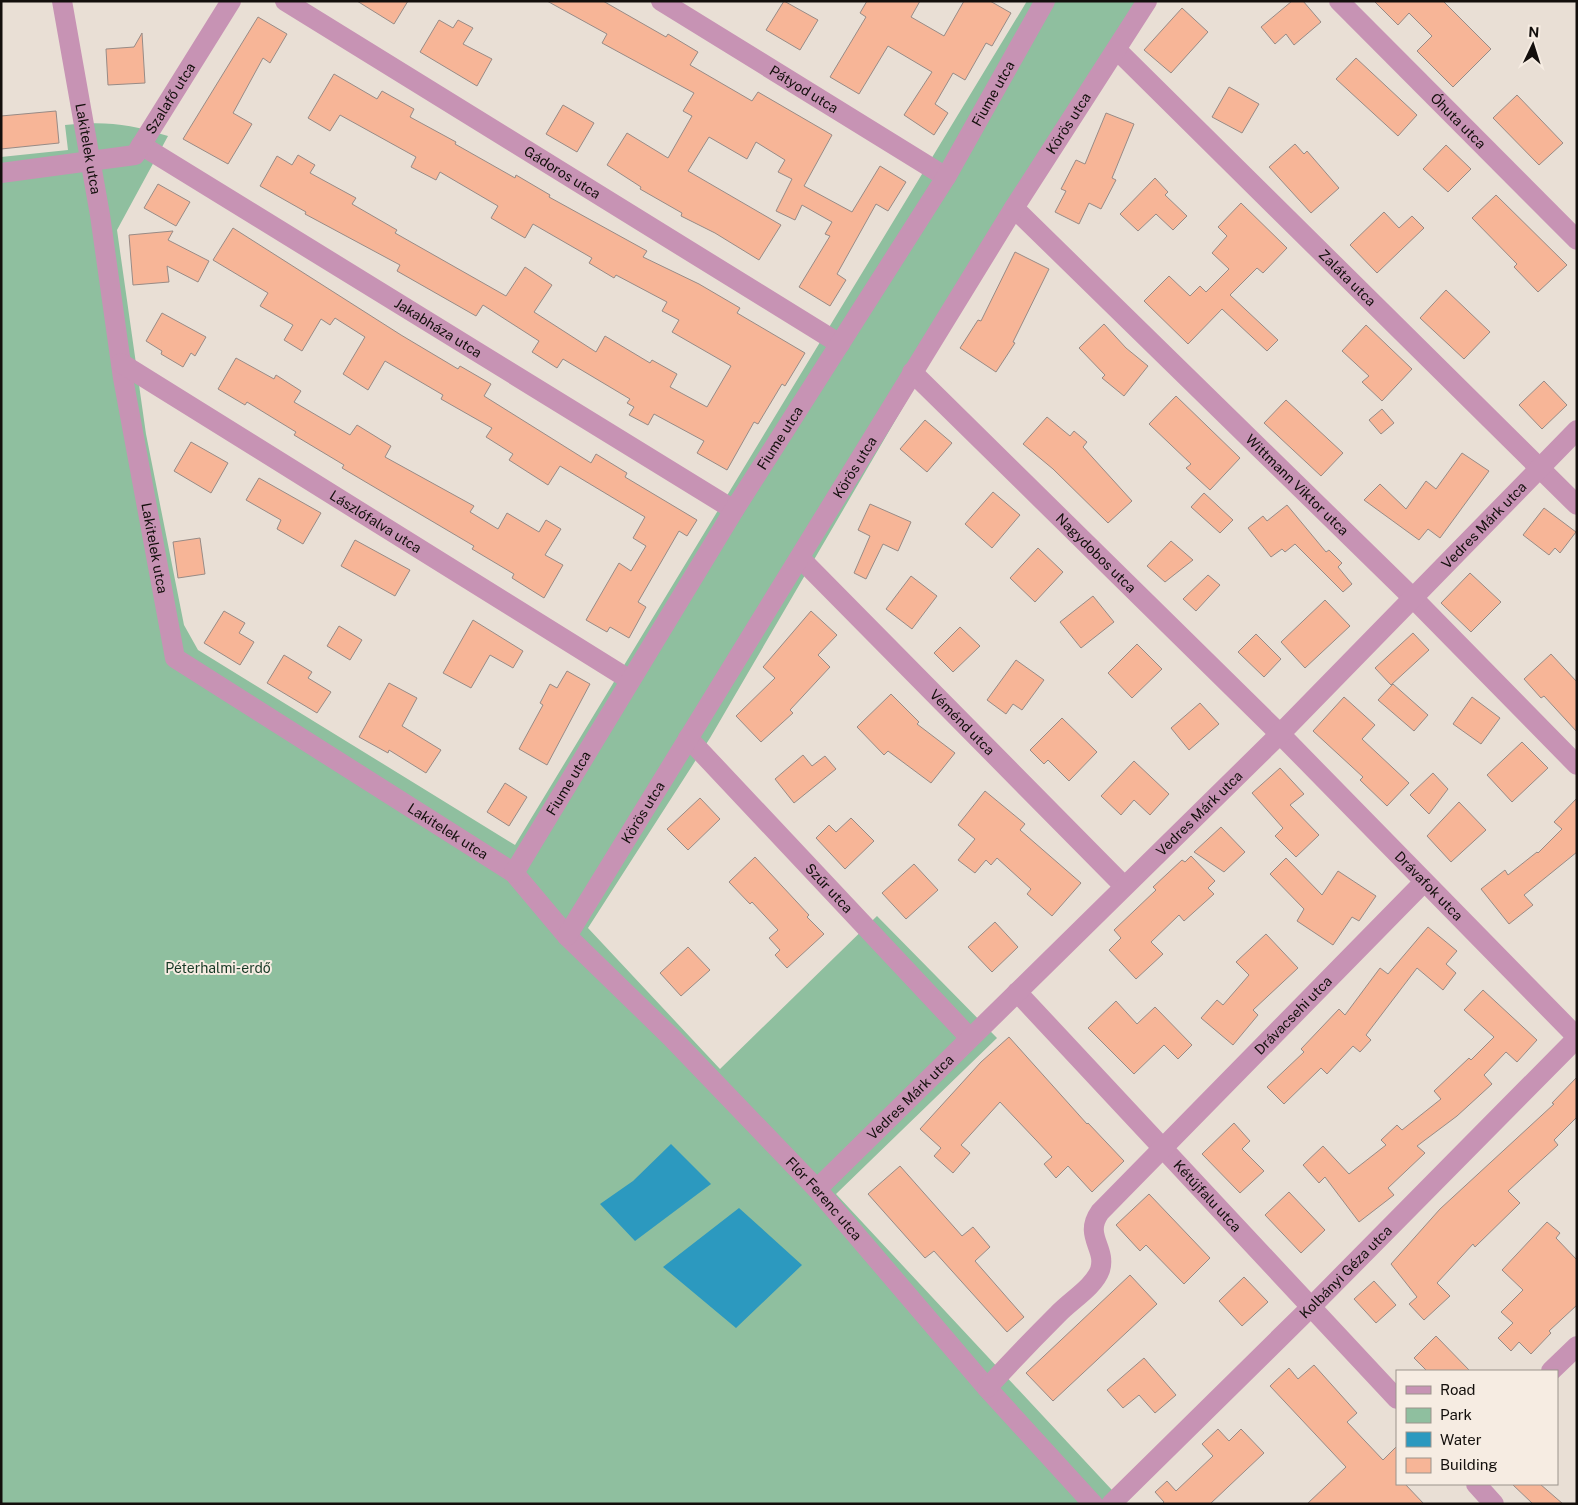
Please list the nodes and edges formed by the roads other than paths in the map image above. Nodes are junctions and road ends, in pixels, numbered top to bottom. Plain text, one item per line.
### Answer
1 (62, 1) edge
2 (231, 1) edge
3 (286, 1) edge
4 (661, 1) edge
5 (1146, 1) edge
6 (1339, 1) edge
7 (1041, 2) edge
8 (1116, 50) junction
9 (141, 145) junction
10 (90, 162) junction
11 (1, 173) edge
12 (946, 177) junction
13 (1014, 208) junction
14 (1577, 240) edge
15 (840, 344) junction
16 (121, 363) junction
17 (912, 372) junction
18 (1577, 430) edge
19 (1539, 467) junction
20 (1577, 506) edge
21 (734, 510) junction
22 (800, 558) junction
23 (1413, 598) junction
24 (630, 680) junction
25 (1280, 734) junction
26 (688, 738) junction
27 (1577, 765) edge
28 (514, 873) junction
29 (1424, 882) junction
30 (1124, 886) junction
31 (541, 906) joint
32 (567, 936) junction
33 (1017, 992) junction
34 (970, 1038) junction
35 (1577, 1038) edge
36 (1163, 1149) junction
37 (817, 1189) junction
38 (1310, 1307) junction
39 (1577, 1346) edge
40 (1552, 1370) edge
41 (987, 1388) junction
42 (1396, 1398) edge
43 (1477, 1485) edge
44 (1093, 1504) edge
45 (1111, 1504) edge
46 (1494, 1504) edge

1 - 10 street, Lakitelek utca
2 - 9 street, Szalafő utca
3 - 15 street, Gádoros utca
4 - 12 street, Pátyod utca
5 - 8 street, Körös utca
6 - 14 street, Óhuta utca
7 - 12 street, Fiume utca
8 - 13 street, Körös utca
8 - 19 street, Zaláta utca
9 - 10 street, Szalafő utca
9 - 21 street, Jakabháza utca
10 - 11 street
10 - 16 street, Lakitelek utca
12 - 15 street, Fiume utca
13 - 17 street, Körös utca
13 - 23 street, Wittmann Viktor utca
15 - 21 street, Fiume utca
16 - 24 street, Lászlófalva utca
16 - 28 street, Lakitelek utca
17 - 22 street, Körös utca
17 - 25 street, Nagydobos utca
18 - 19 street, Vedres Márk utca
19 - 20 street, Zaláta utca
19 - 23 street, Vedres Márk utca
21 - 24 street, Fiume utca
22 - 26 street, Körös utca
22 - 30 street, Véménd utca
23 - 25 street, Vedres Márk utca
23 - 27 street, Wittmann Viktor utca
24 - 28 street, Fiume utca
25 - 29 street, Drávafok utca
25 - 30 street, Vedres Márk utca
26 - 32 street, Körös utca
26 - 34 street, Szűr utca
28 - 31 street, Lakitelek utca
29 - 35 street, Drávafok utca
29 - 36 street, Drávacsehi utca
30 - 33 street, Vedres Márk utca
31 - 32 street, Flór Ferenc utca
32 - 37 street, Flór Ferenc utca
33 - 34 street, Vedres Márk utca
33 - 36 street, Kétújfalu utca
34 - 37 street, Vedres Márk utca
35 - 38 street, Kolbányi Géza utca
36 - 38 street, Kétújfalu utca
36 - 41 street, Drávacsehi utca
37 - 41 street, Flór Ferenc utca
38 - 42 street, Kétújfalu utca
38 - 45 street, Kolbányi Géza utca
39 - 40 street
41 - 44 street, Flór Ferenc utca
43 - 46 street

